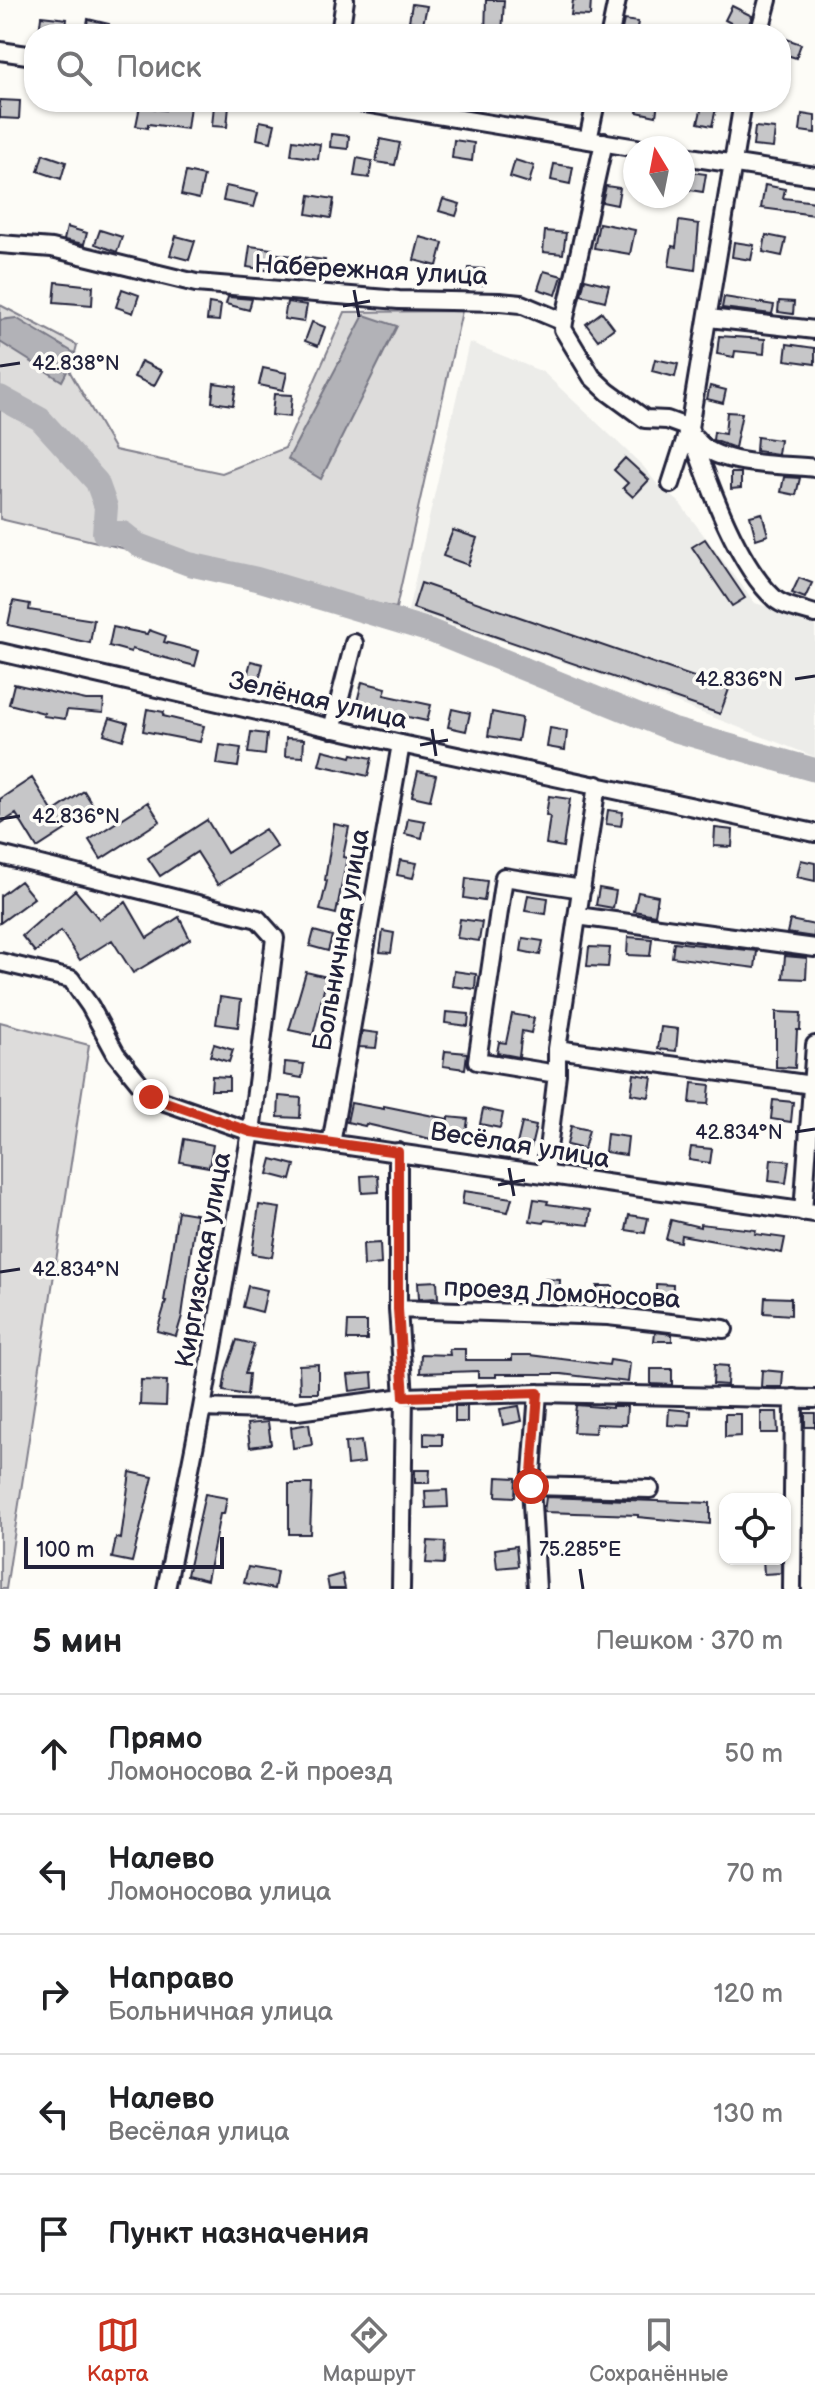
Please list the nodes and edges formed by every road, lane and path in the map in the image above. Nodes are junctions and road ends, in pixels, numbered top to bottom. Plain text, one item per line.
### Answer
1 (345, 0) edge
2 (617, 0) edge
3 (768, 0) edge
4 (341, 24) edge
5 (612, 24) edge
6 (762, 24) edge
7 (0, 51) edge
8 (24, 55) edge
9 (419, 112) edge
10 (596, 112) edge
11 (741, 112) edge
12 (596, 141) junction
13 (623, 146) edge
14 (695, 158) edge
15 (732, 164) junction
16 (815, 176) edge
17 (0, 244) edge
18 (709, 318) junction
19 (564, 322) junction
20 (815, 330) edge
21 (689, 428) junction
22 (815, 468) edge
23 (671, 484) dead end
24 (815, 614) edge
25 (354, 643) dead end
26 (0, 652) edge
27 (332, 729) junction
28 (401, 744) junction
29 (597, 785) junction
30 (815, 833) edge
31 (0, 855) edge
32 (582, 889) junction
33 (577, 916) junction
34 (815, 948) edge
35 (0, 962) edge
36 (815, 1045) edge
37 (557, 1049) junction
38 (557, 1074) junction
39 (812, 1085) junction
40 (251, 1132) junction
41 (331, 1144) junction
42 (398, 1152) junction
43 (545, 1174) junction
44 (809, 1212) edge
45 (398, 1309) junction
46 (724, 1329) dead end
47 (538, 1393) junction
48 (404, 1397) junction
49 (794, 1398) junction
50 (815, 1399) edge
51 (202, 1408) junction
52 (531, 1486) junction
53 (650, 1489) dead end
54 (166, 1589) edge
55 (401, 1589) edge
56 (537, 1589) edge
57 (792, 1589) edge

1 - 4 street
2 - 5 street
3 - 6 street
7 - 8 street
9 - 12 street
10 - 12 street
11 - 15 street
12 - 13 street
12 - 19 street
14 - 15 street
15 - 16 street
15 - 18 street
17 - 19 street, Набережная улица
18 - 20 street
18 - 21 street
19 - 21 street
21 - 22 street
21 - 23 street
21 - 24 street
25 - 27 street
26 - 27 street, Зелёная улица
27 - 28 street, Зелёная улица
28 - 29 street, Зелёная улица
28 - 41 street, Больничная улица
29 - 30 street, Зелёная улица
29 - 32 street
31 - 40 street, Киргизская улица
32 - 33 street
32 - 38 street
33 - 34 street
33 - 37 street
35 - 40 street, Весёлая улица
36 - 39 street
37 - 38 street
37 - 39 street
38 - 43 street
39 - 44 street
40 - 41 street, Весёлая улица
40 - 51 street, Киргизская улица
41 - 42 street, Весёлая улица
42 - 43 street, Весёлая улица
42 - 45 street
43 - 44 street, Весёлая улица
45 - 46 street, проезд Ломоносова
45 - 48 street
47 - 48 street
47 - 49 street
47 - 52 street
48 - 51 street
48 - 55 street
49 - 50 street
49 - 57 street
51 - 54 street, Киргизская улица
52 - 53 street
52 - 56 street

